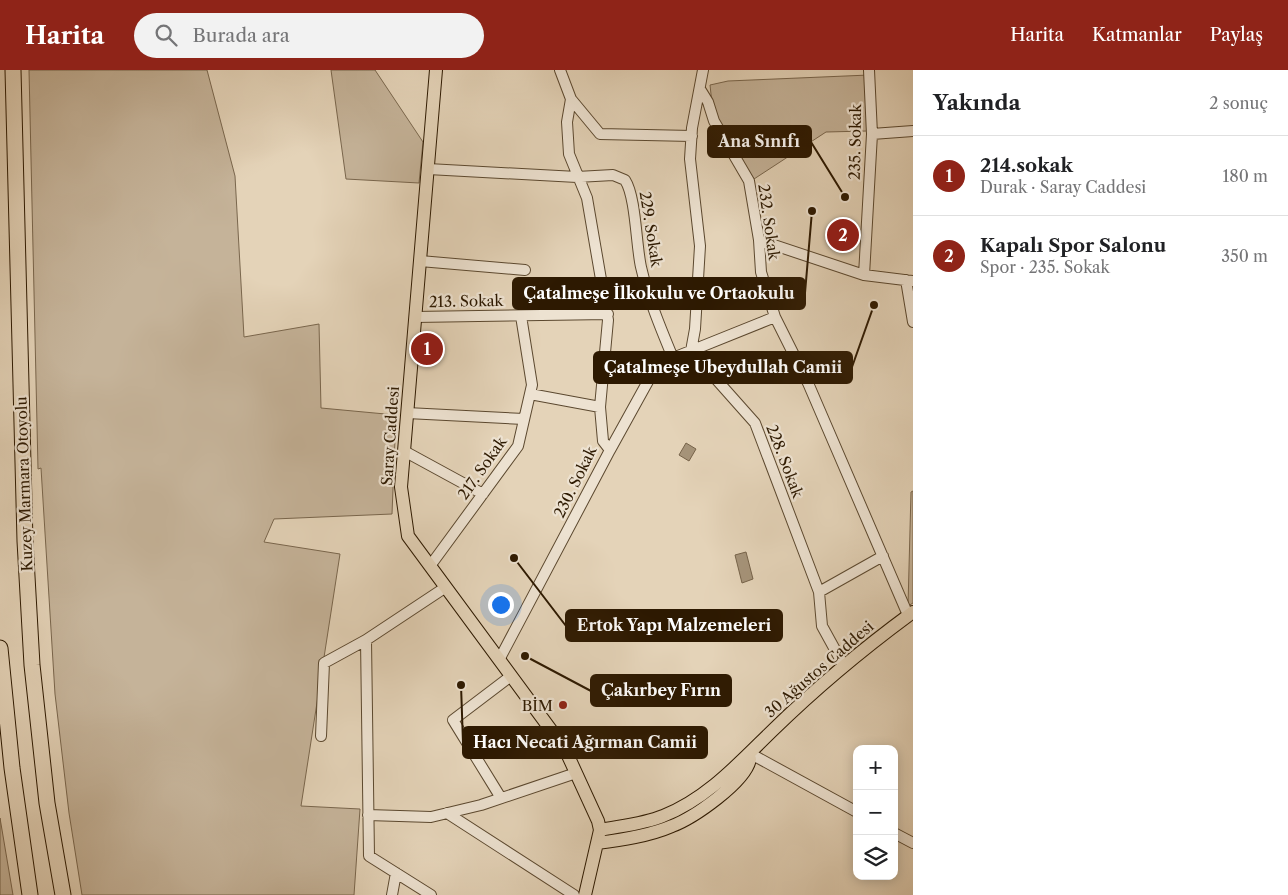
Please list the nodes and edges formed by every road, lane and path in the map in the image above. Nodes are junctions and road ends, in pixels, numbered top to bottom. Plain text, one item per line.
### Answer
1 (13, 70) edge
2 (436, 70) edge
3 (560, 70) edge
4 (703, 70) edge
5 (869, 70) edge
6 (700, 89) junction
7 (571, 99) junction
8 (913, 131) edge
9 (872, 134) junction
10 (692, 136) junction
11 (428, 169) junction
12 (577, 177) junction
13 (759, 240) junction
14 (420, 261) junction
15 (525, 270) dead end
16 (864, 275) junction
17 (909, 281) edge
18 (608, 314) junction
19 (521, 316) junction
20 (415, 317) junction
21 (775, 317) junction
22 (913, 322) edge
23 (691, 351) junction
24 (673, 358) junction
25 (530, 394) junction
26 (600, 407) junction
27 (407, 413) junction
28 (524, 418) junction
29 (610, 450) junction
30 (404, 451) junction
31 (483, 494) junction
32 (883, 556) junction
33 (430, 566) junction
34 (446, 587) junction
35 (819, 592) junction
36 (911, 614) edge
37 (366, 640) junction
38 (0, 648) edge
39 (500, 660) junction
40 (844, 666) junction
41 (511, 676) junction
42 (321, 736) dead end
43 (751, 754) junction
44 (576, 773) junction
45 (501, 798) junction
46 (853, 810) edge
47 (447, 813) junction
48 (368, 815) junction
49 (600, 830) junction
50 (898, 835) edge
51 (913, 843) edge
52 (597, 844) junction
53 (396, 873) junction
54 (30, 895) edge
55 (63, 895) edge
56 (392, 895) edge
57 (431, 895) edge
58 (574, 895) edge
59 (585, 895) edge

1 - 55 highway, Kuzey Marmara Otoyolu
2 - 11 main road, Saray Caddesi
3 - 7 street, 230. Sokak
4 - 6 street
5 - 9 street, 235. Sokak
6 - 10 street
6 - 13 street, 232. Sokak
7 - 10 street
7 - 12 street, 230. Sokak
8 - 9 street
9 - 16 street, 235. Sokak
10 - 23 street
11 - 12 street, 229. Sokak
11 - 14 main road, Saray Caddesi
12 - 18 street, 230. Sokak
12 - 24 street, 229. Sokak
13 - 16 street
13 - 21 street, 232. Sokak
14 - 15 street
14 - 20 main road, Saray Caddesi
16 - 17 street
17 - 22 street
18 - 19 street, 213. Sokak
18 - 26 street, 230. Sokak
19 - 20 street, 213. Sokak
19 - 25 street, 217. Sokak
20 - 27 main road, Saray Caddesi
21 - 23 street
21 - 32 street, 232. Sokak
23 - 24 street
23 - 35 street, 228. Sokak
24 - 29 street
25 - 26 street
25 - 28 street, 217. Sokak
26 - 29 street, 230. Sokak
27 - 28 street
27 - 30 main road, Saray Caddesi
28 - 31 street, 217. Sokak
29 - 39 street, 230. Sokak
30 - 31 street
30 - 33 main road, Saray Caddesi
31 - 33 street, 217. Sokak
32 - 35 street
32 - 36 street, 232. Sokak
33 - 34 main road, Saray Caddesi
34 - 37 street
34 - 39 main road, Saray Caddesi
35 - 40 street, 228. Sokak
36 - 40 main road, 30 Ağustos Caddesi
37 - 42 street
37 - 48 street
38 - 54 highway
39 - 41 main road, Saray Caddesi
40 - 43 main road, 30 Ağustos Caddesi
41 - 44 main road, Saray Caddesi
41 - 45 street
43 - 46 street
43 - 49 main road, 30 Ağustos Caddesi
43 - 52 main road, 30 Ağustos Caddesi
44 - 45 street
44 - 49 main road, Saray Caddesi
45 - 47 street
47 - 48 street
47 - 58 street
48 - 53 street
49 - 52 main road
50 - 51 street
52 - 59 main road
53 - 56 street
53 - 57 street

